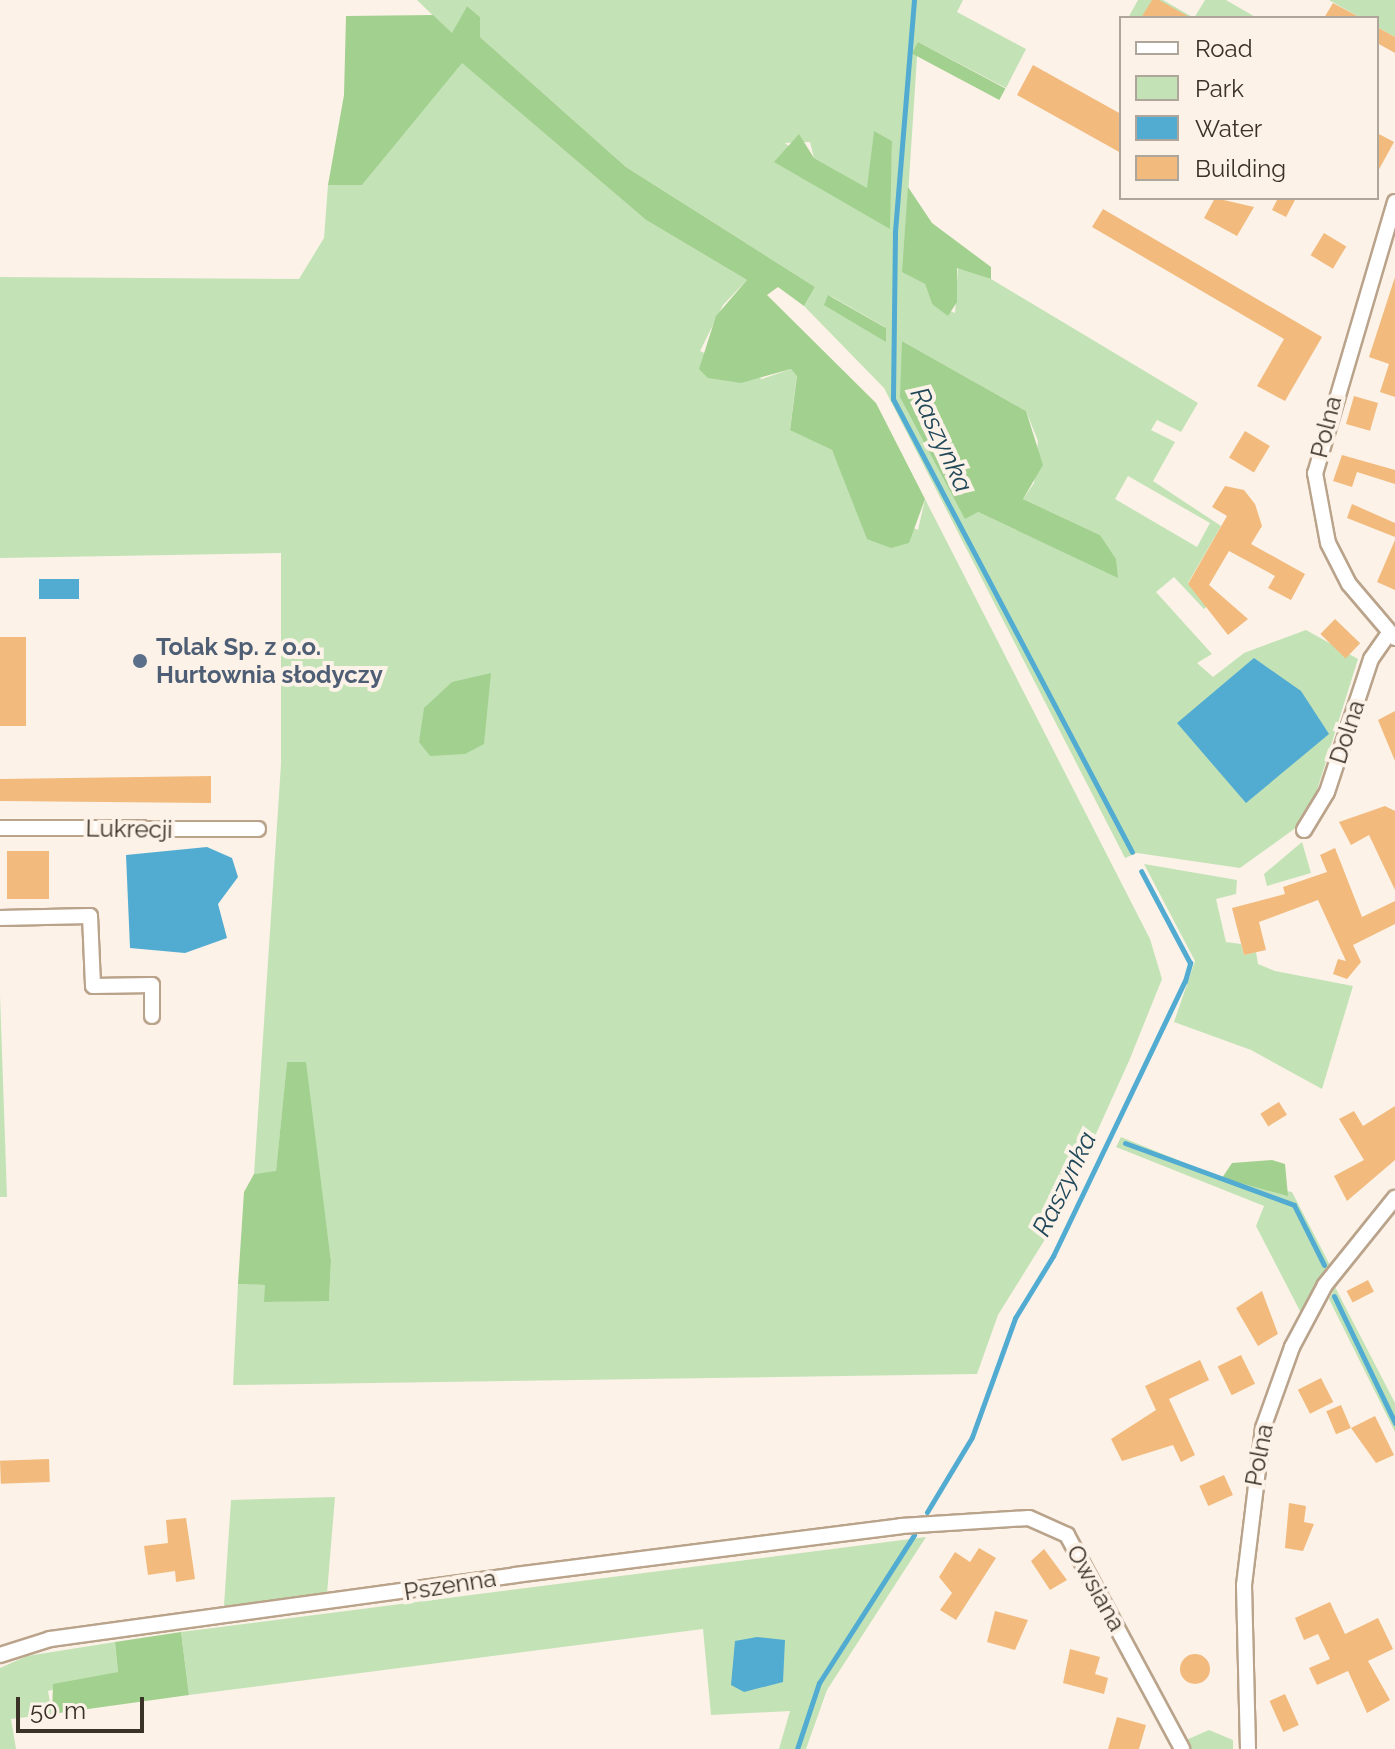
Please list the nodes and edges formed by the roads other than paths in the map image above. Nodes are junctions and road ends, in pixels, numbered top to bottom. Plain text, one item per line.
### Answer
1 (1395, 202) edge
2 (1392, 636) edge
3 (0, 828) edge
4 (258, 829) dead end
5 (1304, 830) dead end
6 (0, 918) edge
7 (152, 1016) dead end
8 (1395, 1198) edge
9 (901, 1526) joint
10 (0, 1655) edge
11 (1182, 1749) edge
12 (1248, 1749) edge

1 - 2 street, Polna
2 - 5 street, Dolna
3 - 4 street, Lukrecji
6 - 7 street
8 - 12 street, Polna
9 - 10 street, Pszenna
9 - 11 street, Owsiana

